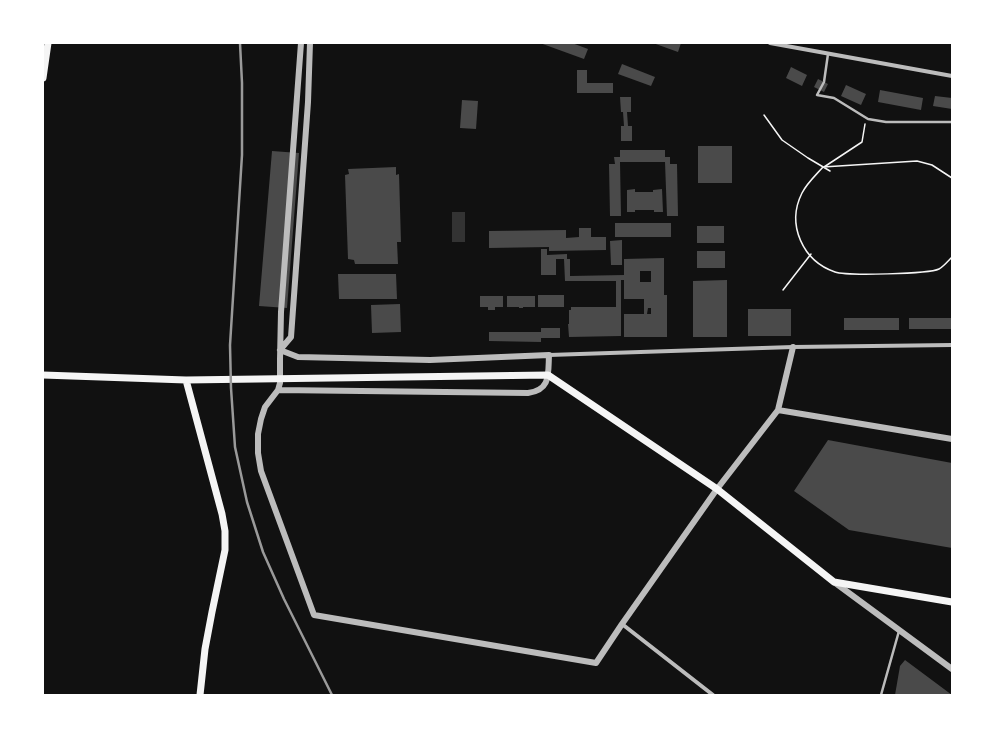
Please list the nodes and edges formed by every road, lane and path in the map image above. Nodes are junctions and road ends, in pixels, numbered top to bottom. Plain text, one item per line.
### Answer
1 (48, 43) edge
2 (301, 43) edge
3 (310, 43) edge
4 (770, 43) edge
5 (828, 54) junction
6 (952, 76) edge
7 (43, 78) edge
8 (764, 115) dead end
9 (952, 122) edge
10 (865, 124) dead end
11 (824, 168) junction
12 (830, 171) dead end
13 (952, 178) edge
14 (810, 255) junction
15 (952, 256) edge
16 (951, 260) edge
17 (783, 290) dead end
18 (952, 345) edge
19 (793, 347) junction
20 (280, 350) junction
21 (549, 355) junction
22 (43, 375) edge
23 (548, 375) junction
24 (186, 380) junction
25 (279, 387) junction
26 (778, 410) junction
27 (952, 439) edge
28 (716, 489) junction
29 (834, 582) junction
30 (952, 602) edge
31 (622, 624) junction
32 (899, 631) junction
33 (952, 669) edge
34 (200, 695) edge
35 (713, 695) edge
36 (881, 695) edge

1 - 7 main road
2 - 20 street
3 - 20 street
4 - 5 street
5 - 6 street
5 - 9 lane
8 - 11 path
10 - 11 path
11 - 12 path
11 - 13 path
11 - 14 path
14 - 16 path
14 - 17 path
15 - 16 path
18 - 19 street
19 - 21 street
19 - 26 street
20 - 21 street
20 - 25 street
21 - 23 street
22 - 24 main road
23 - 24 main road
23 - 25 street
23 - 28 main road
24 - 34 main road
25 - 31 street
26 - 27 street
26 - 28 street
28 - 29 main road
28 - 31 street
29 - 30 main road
29 - 32 street
31 - 35 street
32 - 33 street
32 - 36 lane

